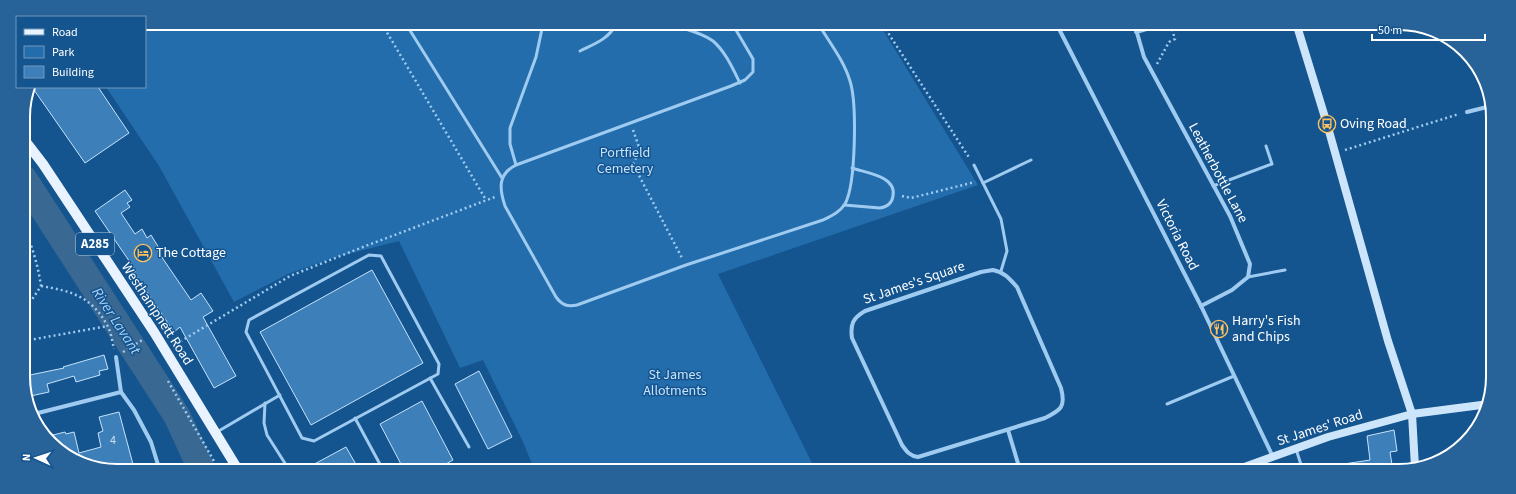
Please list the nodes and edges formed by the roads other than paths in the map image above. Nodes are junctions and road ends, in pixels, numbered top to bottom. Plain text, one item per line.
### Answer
1 (410, 30) edge
2 (542, 30) edge
3 (613, 30) edge
4 (687, 30) edge
5 (737, 30) edge
6 (822, 30) edge
7 (1060, 30) edge
8 (1143, 30) edge
9 (1298, 30) edge
10 (1136, 32) joint
11 (580, 51) dead end
12 (740, 83) junction
13 (1485, 107) edge
14 (1467, 112) road end
15 (1266, 146) dead end
16 (30, 148) edge
17 (1030, 160) dead end
18 (516, 165) junction
19 (974, 165) road end
20 (852, 168) junction
21 (502, 178) junction
22 (982, 182) junction
23 (1213, 186) junction
24 (844, 205) junction
25 (1285, 270) dead end
26 (1001, 271) junction
27 (1248, 276) junction
28 (1201, 306) junction
29 (116, 357) road end
30 (1234, 376) junction
31 (430, 378) junction
32 (121, 392) junction
33 (280, 396) junction
34 (265, 404) junction
35 (1167, 404) dead end
36 (1481, 405) edge
37 (38, 413) edge
38 (1412, 414) junction
39 (356, 418) junction
40 (1008, 430) junction
41 (216, 433) junction
42 (469, 447) dead end
43 (1296, 449) junction
44 (1273, 457) junction
45 (1415, 462) edge
46 (158, 464) edge
47 (235, 464) edge
48 (286, 464) edge
49 (380, 464) edge
50 (1018, 464) edge
51 (1253, 464) edge
52 (1301, 464) edge

1 - 21 lane
2 - 18 lane
3 - 11 lane
4 - 12 lane
5 - 12 lane
6 - 20 lane
7 - 28 street, Victoria Road
8 - 10 street
9 - 38 main road
10 - 23 street, Leatherbottle Lane
12 - 18 lane
13 - 14 street
15 - 23 lane
16 - 41 main road, Westhampnett Road / A285
17 - 22 lane
18 - 21 lane
19 - 22 lane
20 - 24 lane
20 - 24 lane
21 - 24 lane
22 - 26 lane
23 - 27 street, Leatherbottle Lane
25 - 27 lane
26 - 40 street, St James's Square
26 - 40 street, St James's Square
27 - 28 street
28 - 30 street, Victoria Road
29 - 32 street
30 - 35 lane
30 - 44 street, Victoria Road
31 - 33 lane
31 - 39 lane
31 - 42 lane
32 - 37 street
32 - 46 street
33 - 34 lane
33 - 39 lane
34 - 41 lane
34 - 48 lane
36 - 38 main road, St James' Road
38 - 43 main road, St James' Road
38 - 45 main road
39 - 49 lane
40 - 50 street
41 - 47 main road, Westhampnett Road / A285
43 - 44 main road, St James' Road
43 - 52 lane
44 - 51 main road, St James' Road

